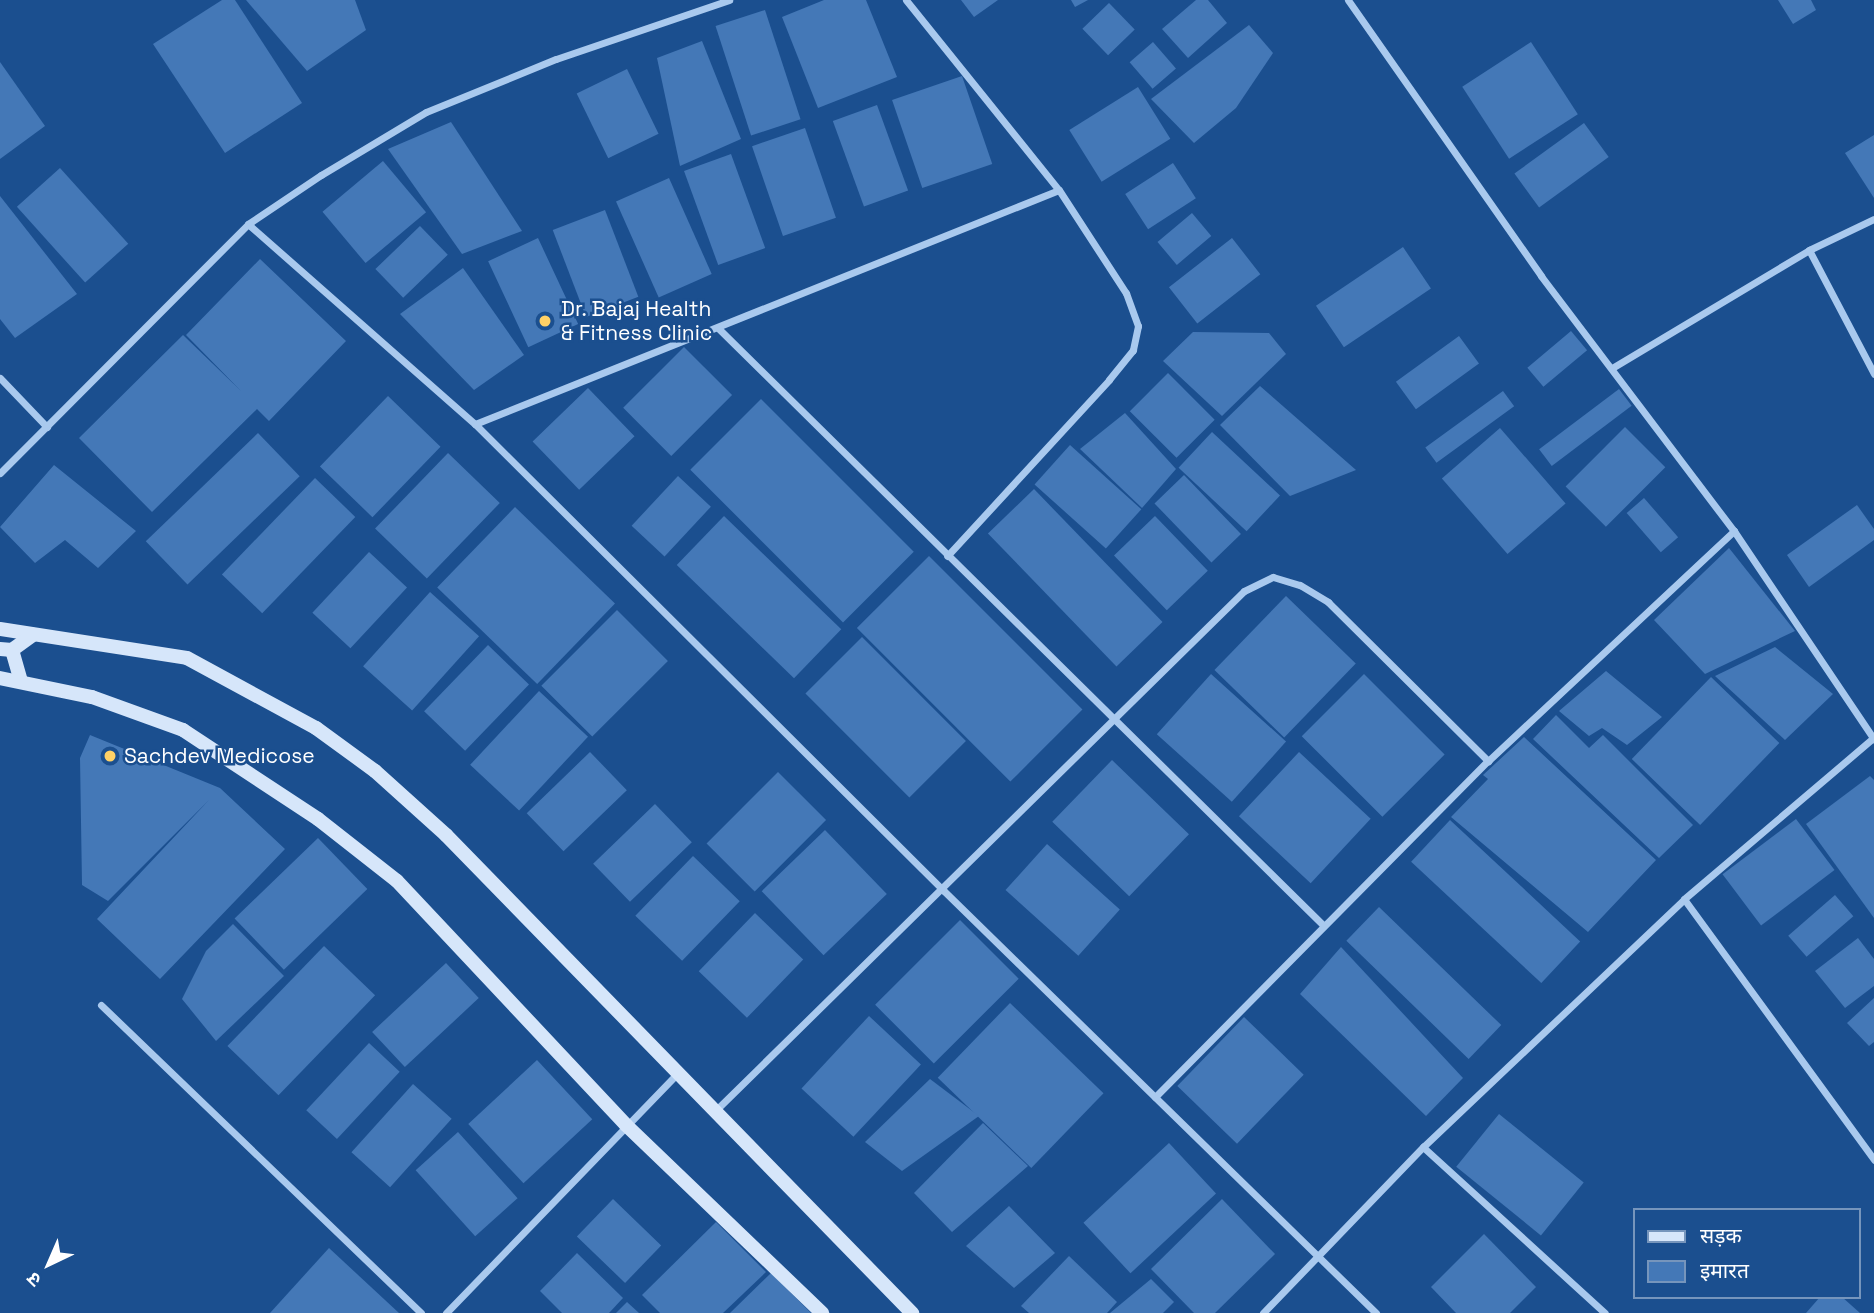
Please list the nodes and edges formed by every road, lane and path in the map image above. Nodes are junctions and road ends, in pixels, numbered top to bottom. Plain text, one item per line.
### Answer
1 (729, 0) edge
2 (906, 0) edge
3 (1348, 0) edge
4 (1059, 190) junction
5 (1874, 219) edge
6 (248, 224) junction
7 (1809, 250) junction
8 (718, 328) junction
9 (1612, 368) junction
10 (1874, 374) edge
11 (0, 378) edge
12 (475, 424) junction
13 (47, 428) junction
14 (0, 473) edge
15 (1734, 531) junction
16 (947, 556) junction
17 (0, 629) edge
18 (33, 635) junction
19 (6, 649) edge
20 (0, 678) edge
21 (21, 682) junction
22 (1113, 718) junction
23 (1874, 738) edge
24 (1488, 761) junction
25 (944, 891) junction
26 (1684, 899) junction
27 (1322, 924) junction
28 (101, 1005) dead end
29 (678, 1073) junction
30 (1155, 1097) junction
31 (716, 1110) junction
32 (626, 1125) junction
33 (1423, 1147) junction
34 (1874, 1160) edge
35 (1319, 1257) junction
36 (421, 1313) edge
37 (446, 1313) edge
38 (822, 1313) edge
39 (912, 1313) edge
40 (1263, 1313) edge
41 (1376, 1313) edge
42 (1605, 1313) edge

1 - 6 street
2 - 4 street
3 - 9 street
4 - 8 street
4 - 16 street
5 - 7 street
6 - 12 street
6 - 13 street
7 - 9 street
7 - 10 street
8 - 12 street
8 - 16 street
9 - 15 street
11 - 13 street
12 - 25 street
13 - 14 street
15 - 23 street
15 - 24 street
16 - 22 street
17 - 18 main road
18 - 19 main road
18 - 29 main road
19 - 21 main road
20 - 21 main road
21 - 32 main road
22 - 24 street
22 - 25 street
22 - 27 street
23 - 26 street
24 - 27 street
25 - 30 street
25 - 31 street
26 - 33 street
26 - 34 street
27 - 30 street
28 - 36 street
29 - 31 main road
29 - 32 street
30 - 35 street
31 - 39 main road
32 - 37 street
32 - 38 main road
33 - 35 street
33 - 42 street
35 - 40 street
35 - 41 street

